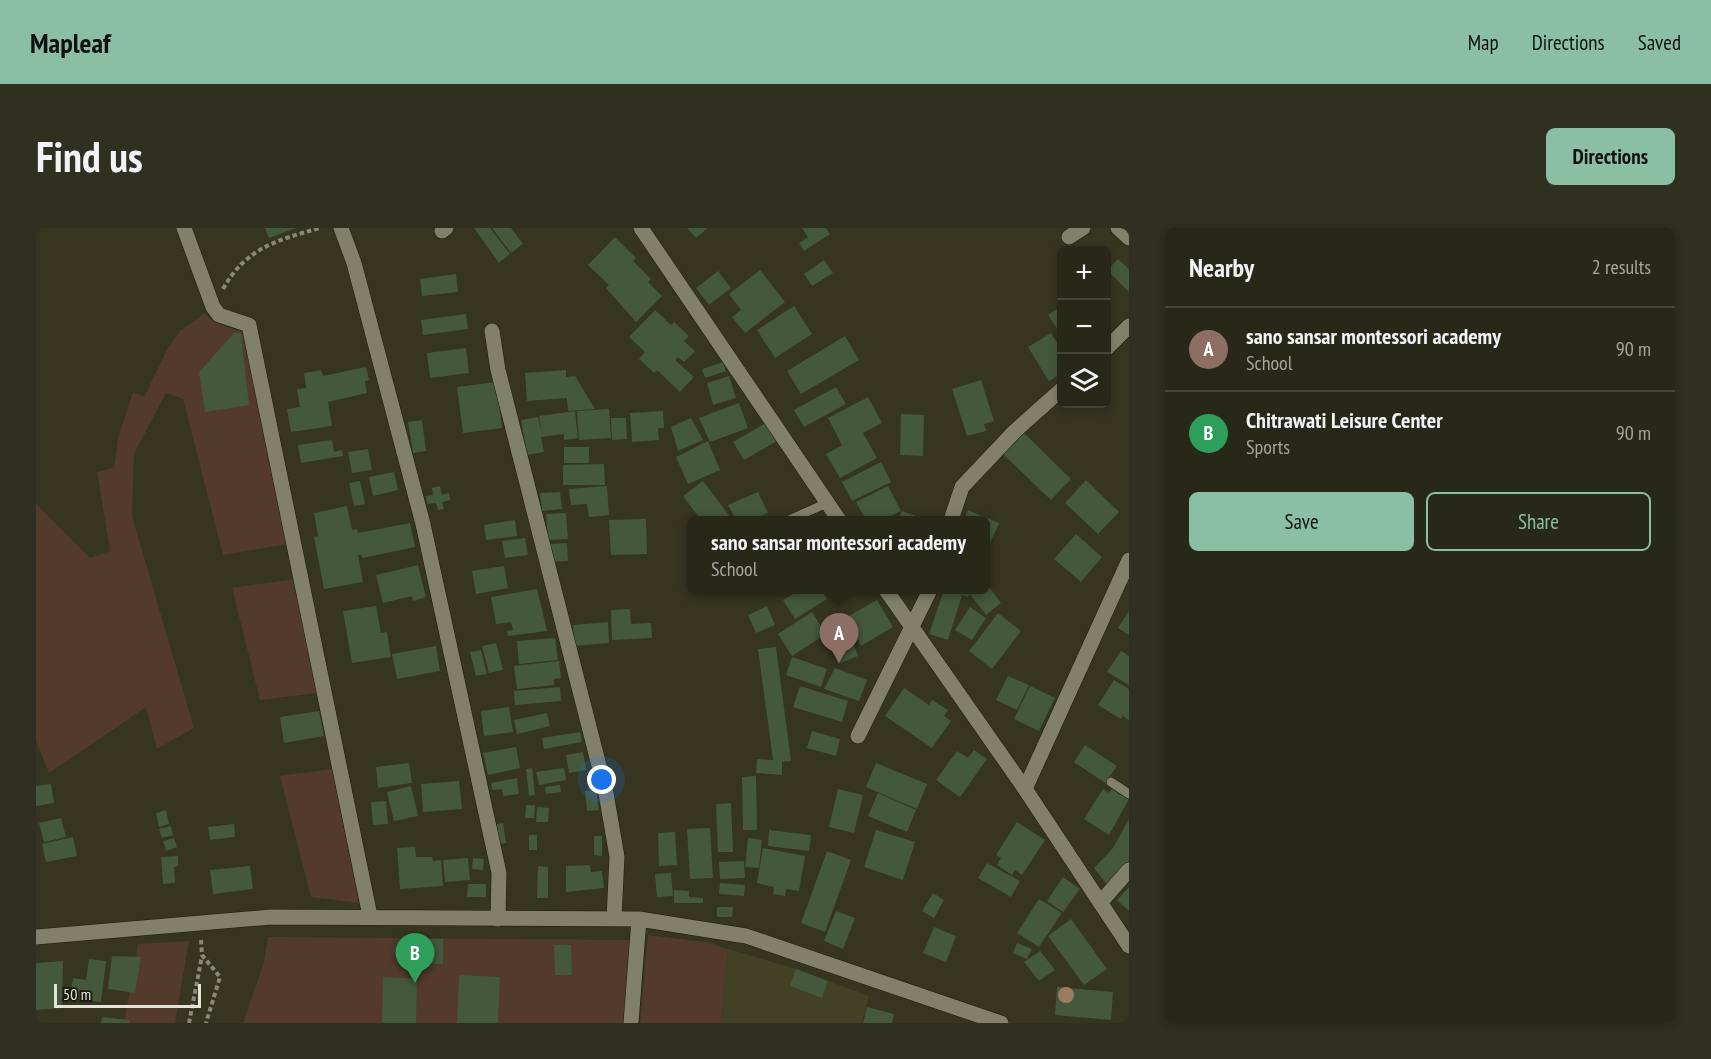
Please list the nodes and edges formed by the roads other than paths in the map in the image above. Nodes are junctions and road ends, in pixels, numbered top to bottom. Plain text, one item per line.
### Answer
1 (184, 228) edge
2 (341, 228) edge
3 (641, 228) edge
4 (1083, 228) edge
5 (1118, 228) edge
6 (1070, 237) dead end
7 (1129, 238) edge
8 (1129, 326) edge
9 (492, 332) dead end
10 (1111, 345) edge
11 (1057, 393) edge
12 (827, 503) junction
13 (798, 516) edge
14 (836, 516) edge
15 (952, 516) edge
16 (1129, 560) edge
17 (889, 594) edge
18 (928, 594) edge
19 (912, 628) junction
20 (858, 736) dead end
21 (1111, 782) dead end
22 (1025, 789) junction
23 (1129, 794) edge
24 (1129, 870) edge
25 (1100, 903) junction
26 (369, 916) junction
27 (614, 918) junction
28 (498, 919) junction
29 (639, 919) junction
30 (36, 937) edge
31 (1129, 946) edge
32 (631, 1023) edge
33 (1001, 1023) edge

1 - 26 street
2 - 28 street
3 - 12 street
4 - 6 street
5 - 7 street
8 - 10 street
9 - 27 street
11 - 15 street
12 - 13 lane
12 - 14 street
16 - 22 street
17 - 19 street
18 - 19 street
19 - 20 street
19 - 22 street
21 - 23 lane
22 - 25 street
24 - 25 street
25 - 31 street
26 - 28 street
26 - 30 street
27 - 28 street
27 - 29 street
29 - 32 street
29 - 33 street

